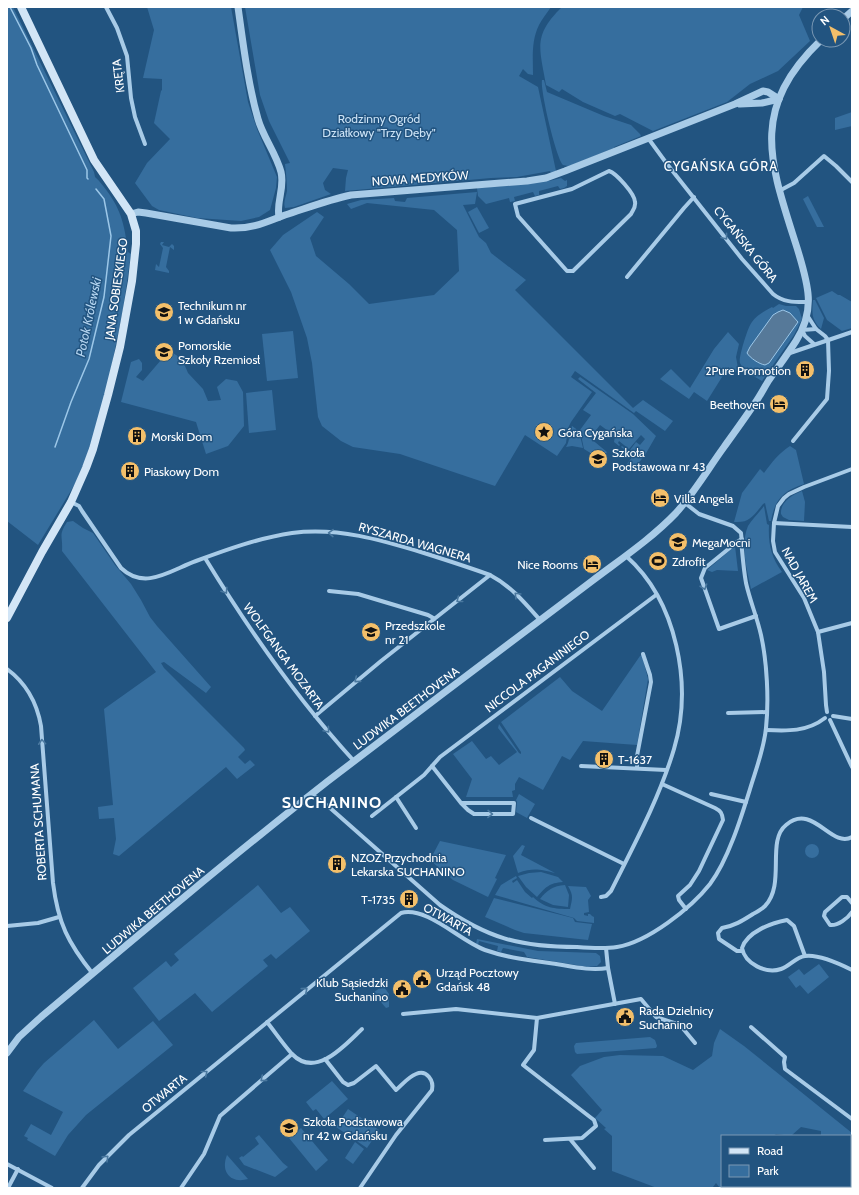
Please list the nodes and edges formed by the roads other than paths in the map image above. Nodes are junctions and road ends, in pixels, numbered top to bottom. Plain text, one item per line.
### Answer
1 (21, 7) edge
2 (106, 7) edge
3 (238, 7) edge
4 (814, 48) edge
5 (779, 99) junction
6 (735, 104) junction
7 (648, 138) junction
8 (146, 144) dead end
9 (852, 182) edge
10 (779, 191) junction
11 (694, 197) junction
12 (515, 204) joint
13 (131, 214) junction
14 (279, 217) junction
15 (627, 277) dead end
16 (809, 302) junction
17 (808, 315) junction
18 (816, 329) junction
19 (802, 330) junction
20 (852, 332) edge
21 (828, 340) junction
22 (814, 344) junction
23 (788, 353) junction
24 (793, 441) dead end
25 (852, 469) edge
26 (71, 502) junction
27 (685, 503) junction
28 (774, 523) junction
29 (852, 527) edge
30 (742, 539) junction
31 (626, 556) junction
32 (205, 558) junction
33 (490, 575) junction
34 (329, 591) dead end
35 (656, 595) junction
36 (756, 616) junction
37 (7, 618) edge
38 (435, 619) junction
39 (540, 620) junction
40 (852, 623) edge
41 (818, 632) junction
42 (643, 654) dead end
43 (7, 669) edge
44 (767, 712) junction
45 (828, 712) junction
46 (728, 713) dead end
47 (315, 716) junction
48 (833, 716) junction
49 (827, 719) junction
50 (852, 719) edge
51 (766, 730) junction
52 (354, 761) junction
53 (432, 766) junction
54 (581, 766) dead end
55 (852, 767) edge
56 (637, 768) junction
57 (666, 770) junction
58 (662, 784) junction
59 (312, 794) junction
60 (711, 794) dead end
61 (396, 797) junction
62 (461, 802) junction
63 (746, 802) junction
64 (372, 816) dead end
65 (531, 818) dead end
66 (416, 828) dead end
67 (852, 837) edge
68 (624, 864) junction
69 (601, 897) dead end
70 (852, 903) edge
71 (686, 909) junction
72 (852, 912) edge
73 (59, 917) junction
74 (848, 918) junction
75 (852, 922) edge
76 (7, 926) edge
77 (606, 948) junction
78 (742, 951) junction
79 (805, 956) junction
80 (608, 968) junction
81 (852, 970) edge
82 (93, 974) junction
83 (615, 1004) junction
84 (403, 1014) dead end
85 (537, 1018) junction
86 (267, 1022) junction
87 (751, 1026) dead end
88 (362, 1028) dead end
89 (695, 1043) dead end
90 (7, 1053) edge
91 (292, 1054) junction
92 (325, 1059) junction
93 (852, 1119) edge
94 (570, 1139) junction
95 (545, 1140) dead end
96 (7, 1164) edge
97 (594, 1168) dead end
98 (18, 1170) junction
99 (8, 1188) edge
100 (52, 1188) edge
101 (82, 1188) edge
102 (181, 1188) edge
103 (360, 1188) edge

1 - 13 main road, JANA SOBIESKIEGO
2 - 8 street, KRĘTA
3 - 14 street
4 - 5 street, LUDWIKA BEETHOVENA
5 - 6 street
5 - 6 street
5 - 10 street, LUDWIKA BEETHOVENA
6 - 7 street
7 - 11 street, CYGAŃSKA GÓRA
7 - 14 street, NOWA MEDYKÓW
9 - 10 street
10 - 16 street, LUDWIKA BEETHOVENA
11 - 15 street
11 -> 16 street, CYGAŃSKA GÓRA
12 - 12 street
13 - 14 street, NOWA MEDYKÓW
13 - 26 main road, JANA SOBIESKIEGO
16 - 17 street, LUDWIKA BEETHOVENA
17 - 18 street
17 - 19 street, LUDWIKA BEETHOVENA
18 - 19 street
18 - 21 street
19 - 22 street
19 - 23 street, LUDWIKA BEETHOVENA
20 - 21 street
21 - 22 street
21 - 24 street
22 - 23 street
23 - 27 street, LUDWIKA BEETHOVENA
25 - 28 street, NAD JAREM
26 - 32 street, RYSZARDA WAGNERA
26 - 37 main road, JANA SOBIESKIEGO
27 - 30 street
27 - 31 street, LUDWIKA BEETHOVENA
28 - 29 street
28 - 41 street, NAD JAREM
30 - 36 street
30 -> 36 street
31 - 35 street
31 - 39 street, LUDWIKA BEETHOVENA
33 -> 32 street, RYSZARDA WAGNERA
32 -> 47 street, WOLFGANGA MOZARTA
33 -> 38 street
39 -> 33 street, RYSZARDA WAGNERA
34 - 38 street
35 - 53 street, NICCOLA PAGANINIEGO
35 - 57 street
36 - 44 street
38 -> 47 street
39 - 52 street, LUDWIKA BEETHOVENA
40 - 41 street
41 - 45 street, NAD JAREM
42 - 56 street
73 -> 43 street, ROBERTA SCHUMANA
44 - 46 street
44 - 51 street
45 - 48 street
45 - 49 street
47 -> 52 street, WOLFGANGA MOZARTA
48 - 49 street
48 - 50 street
49 - 51 street
49 - 55 street
51 - 63 street
52 - 59 street, LUDWIKA BEETHOVENA
53 - 61 street, NICCOLA PAGANINIEGO
53 - 62 street
54 - 56 street
56 - 57 street
57 - 58 street
58 - 68 street
58 - 71 street
59 - 77 street
59 - 82 street, LUDWIKA BEETHOVENA
60 - 63 street
61 - 64 street, NICCOLA PAGANINIEGO
61 - 66 street
62 -> 62 street
63 - 71 street
65 - 68 street
67 - 78 street
68 - 69 street
70 - 74 street
71 - 77 street
72 - 74 street
73 - 76 street
73 - 82 street, ROBERTA SCHUMANA
74 - 75 street
77 - 80 street
78 - 79 street
78 - 79 street
79 - 81 street
80 - 83 street
86 -> 80 street, OTWARTA
82 - 90 street, LUDWIKA BEETHOVENA
83 - 85 street
83 - 89 street
84 - 85 street
85 - 94 street
86 - 91 street
101 -> 86 street, OTWARTA
87 - 93 street
88 - 92 street
91 - 92 street
91 -> 102 street
92 - 103 street
94 - 95 street
94 - 97 street
96 - 98 street
98 - 99 street
98 - 100 street

